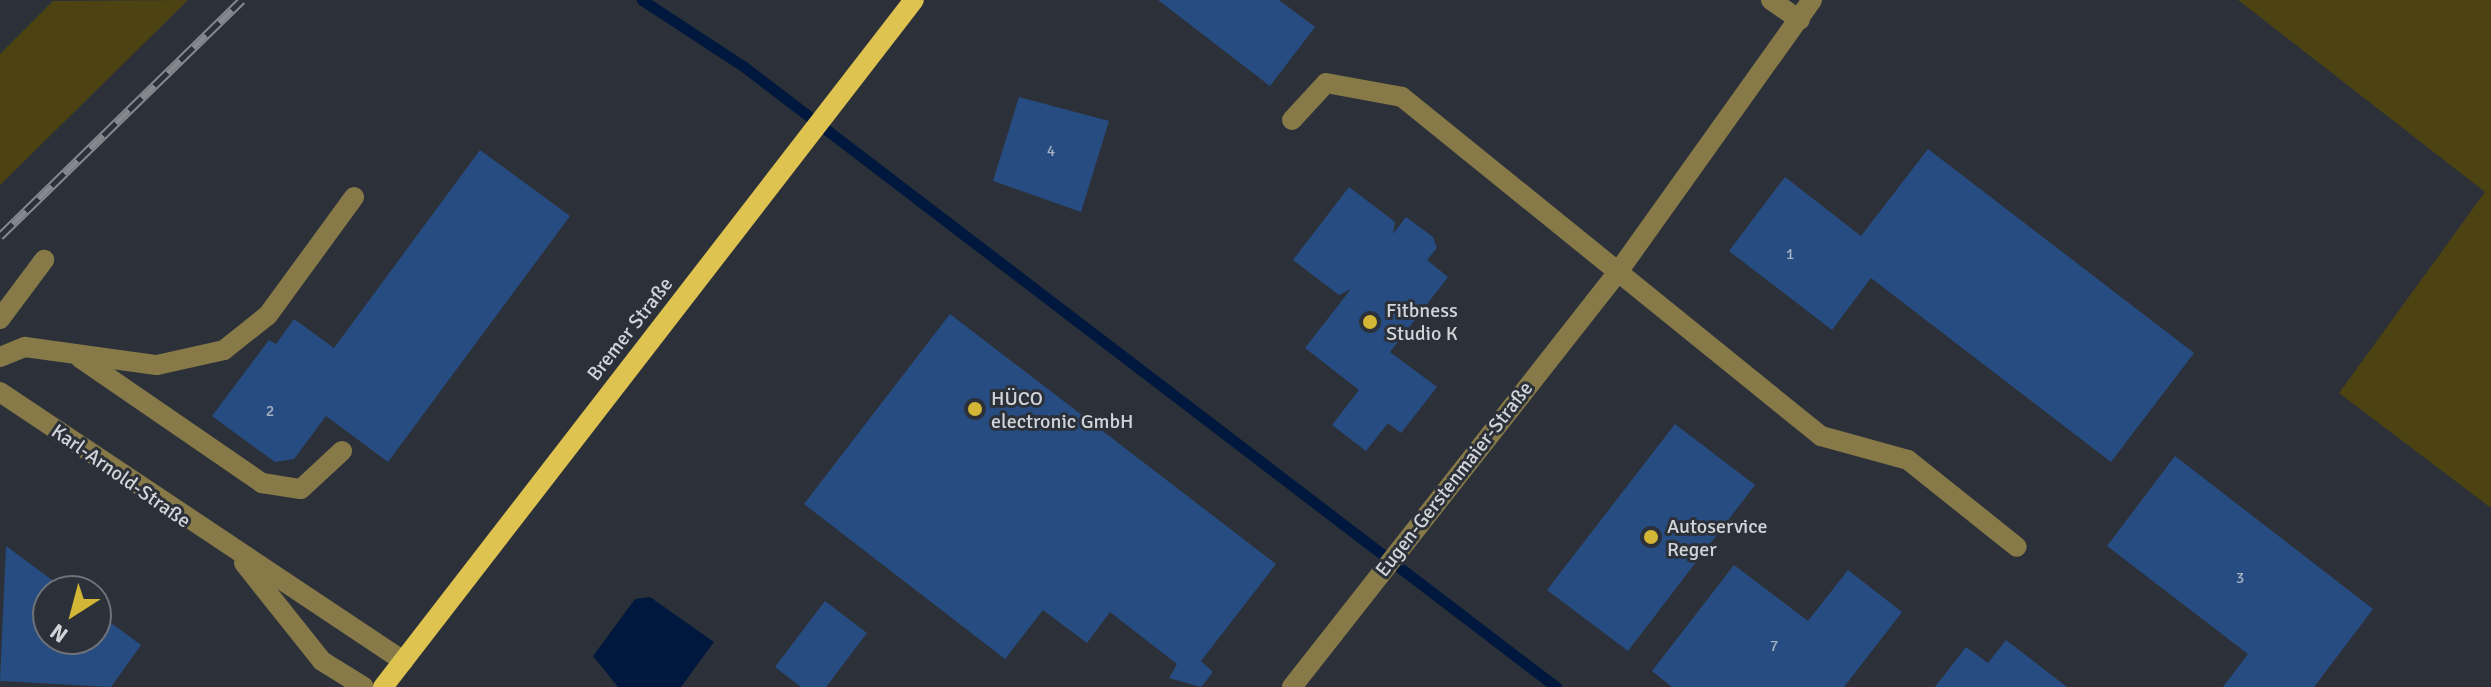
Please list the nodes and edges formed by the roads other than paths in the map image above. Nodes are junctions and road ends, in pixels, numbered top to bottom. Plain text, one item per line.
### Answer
1 (914, 0) edge
2 (1771, 0) edge
3 (1812, 0) edge
4 (1800, 20) junction
5 (1292, 120) dead end
6 (354, 197) dead end
7 (44, 260) dead end
8 (1618, 272) junction
9 (0, 319) edge
10 (77, 356) junction
11 (0, 357) edge
12 (0, 392) edge
13 (342, 451) dead end
14 (2017, 547) dead end
15 (242, 560) junction
16 (404, 661) junction
17 (364, 687) edge
18 (383, 687) edge
19 (1292, 687) edge

1 - 16 main road, Bremer Straße
2 - 4 street
3 - 4 street, Eugen-Gerstenmaier-Straße
4 - 8 street, Eugen-Gerstenmaier-Straße
5 - 8 street
6 - 10 street
7 - 9 street
8 - 14 street
8 - 19 street, Eugen-Gerstenmaier-Straße
10 - 11 street
10 - 13 street
12 - 15 street, Karl-Arnold-Straße
15 - 16 street, Karl-Arnold-Straße
15 - 17 street, Karl-Arnold-Straße
16 - 18 main road, Bremer Straße

